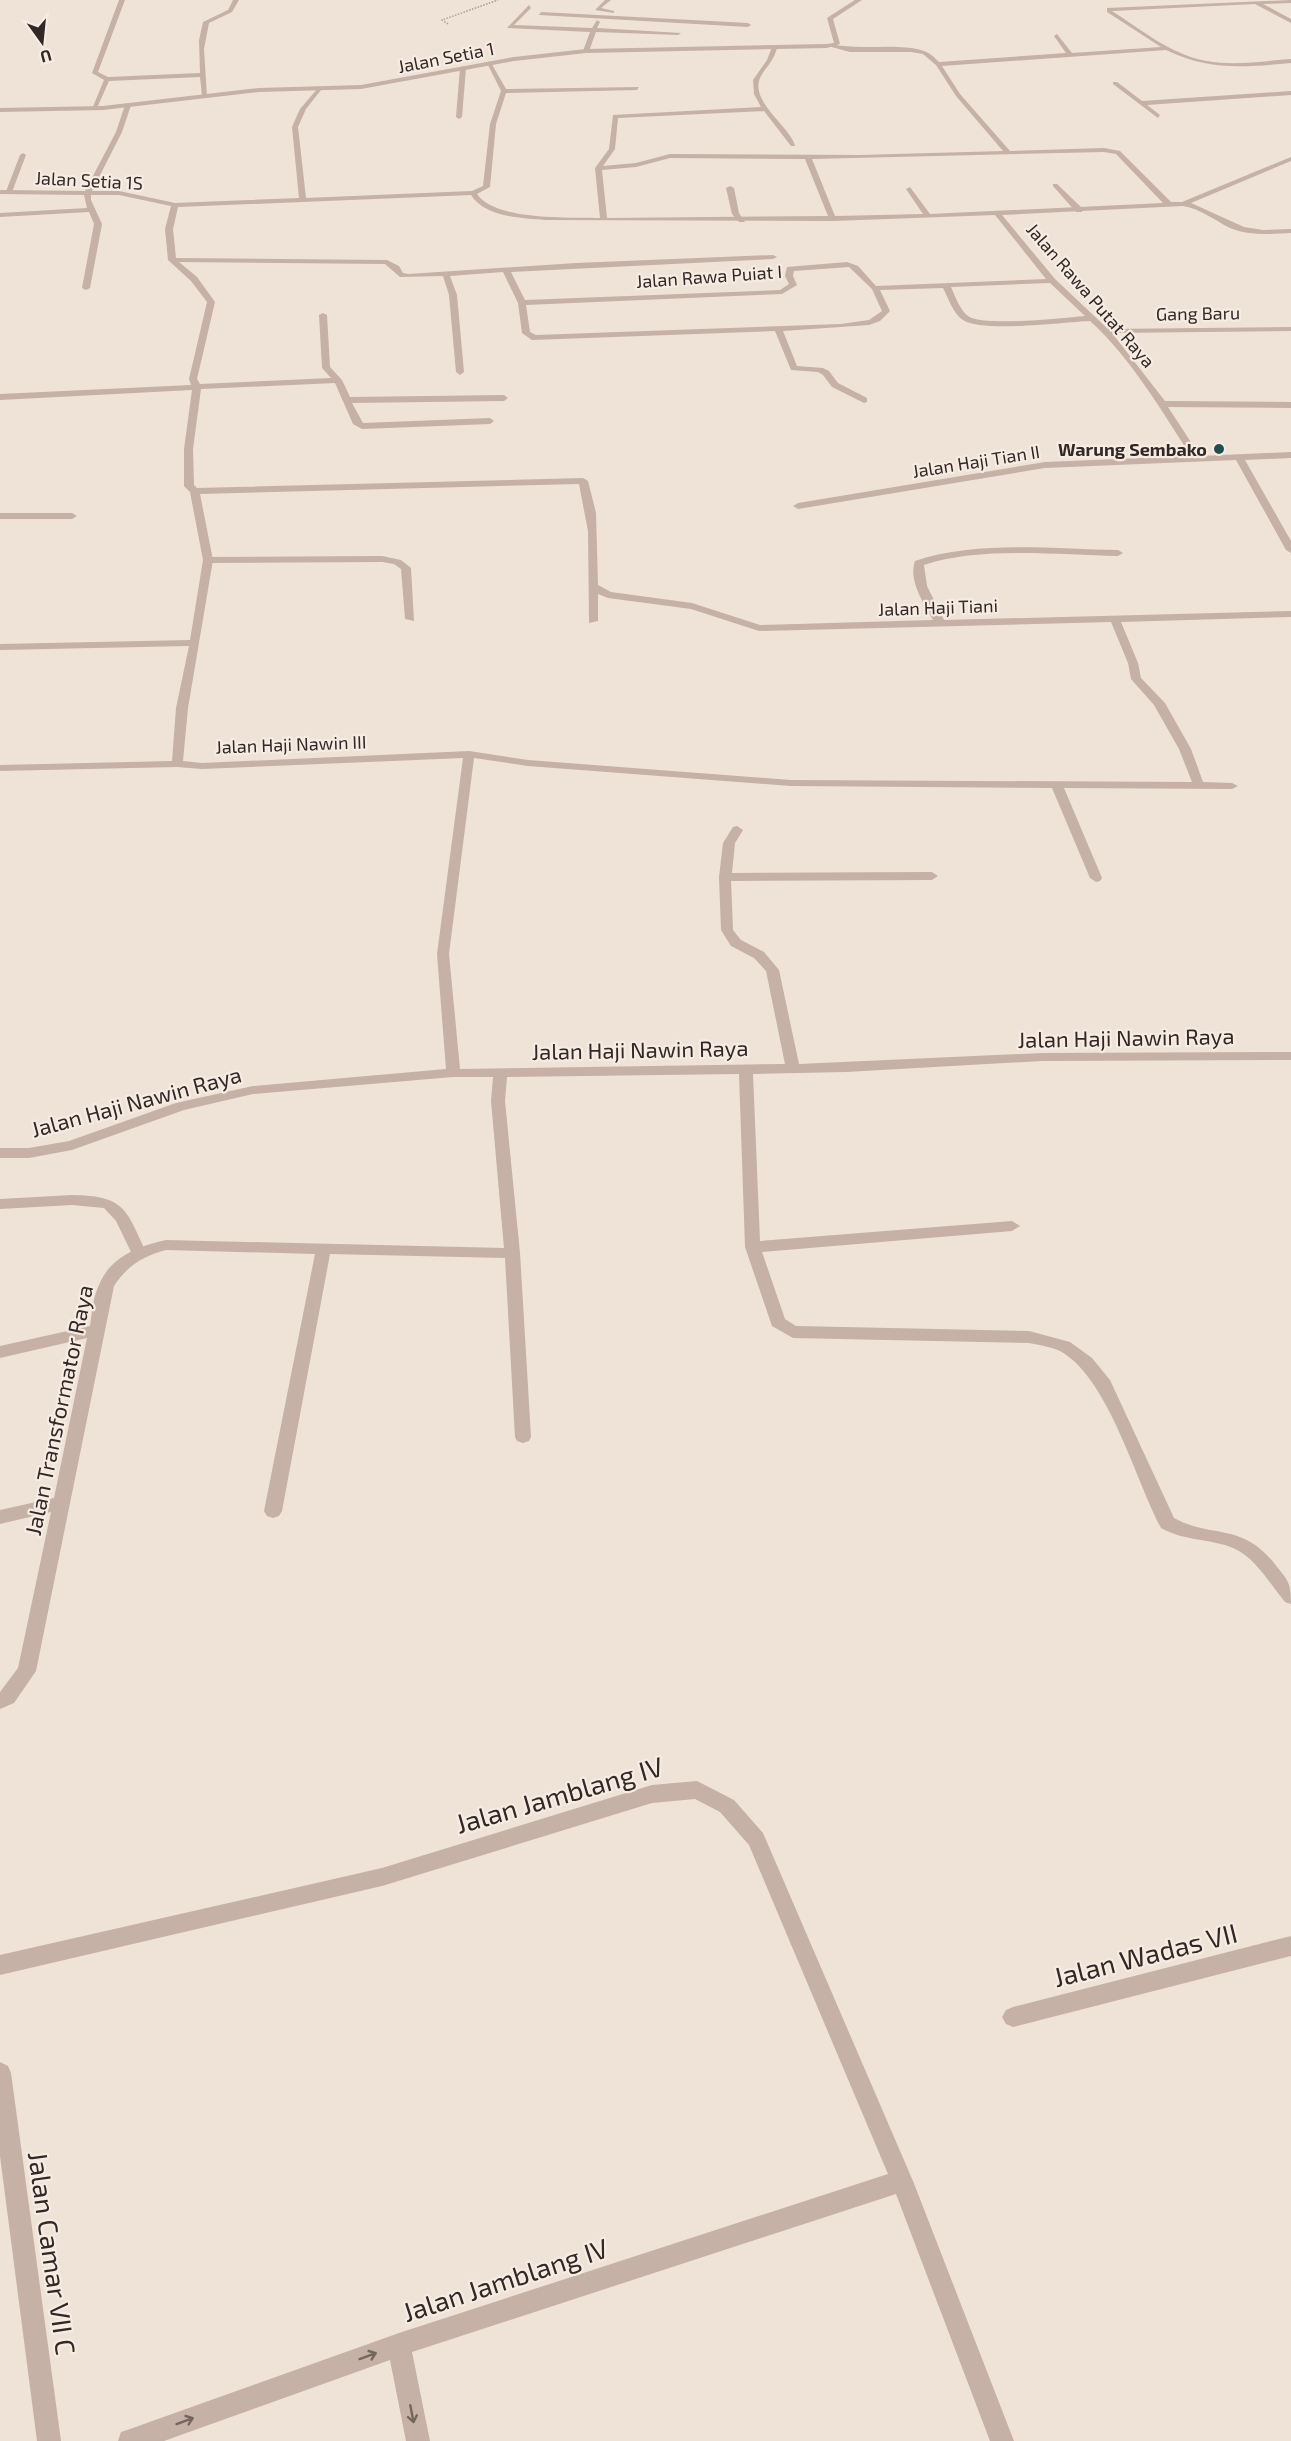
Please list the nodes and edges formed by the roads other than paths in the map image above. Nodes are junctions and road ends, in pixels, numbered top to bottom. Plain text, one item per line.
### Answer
1 (122, 0) edge
2 (236, 0) edge
3 (608, 0) edge
4 (860, 0) edge
5 (1291, 1) edge
6 (1255, 2) junction
7 (529, 7) dead end
8 (541, 14) dead end
9 (680, 14) dead end
10 (601, 15) junction
11 (1291, 21) edge
12 (748, 25) dead end
13 (592, 30) junction
14 (678, 33) dead end
15 (1058, 36) dead end
16 (831, 46) junction
17 (774, 48) junction
18 (1169, 48) junction
19 (586, 51) junction
20 (1072, 56) junction
21 (1283, 62) junction
22 (1291, 62) edge
23 (490, 63) junction
24 (938, 64) junction
25 (1291, 67) edge
26 (463, 68) junction
27 (203, 75) junction
28 (107, 79) junction
29 (1115, 83) dead end
30 (637, 88) dead end
31 (318, 90) junction
32 (504, 92) junction
33 (1291, 93) edge
34 (206, 96) junction
35 (1141, 103) junction
36 (128, 105) junction
37 (94, 108) junction
38 (0, 110) edge
39 (766, 110) junction
40 (1158, 116) dead end
41 (459, 117) dead end
42 (793, 145) dead end
43 (1008, 153) junction
44 (23, 155) dead end
45 (807, 156) junction
46 (1291, 159) edge
47 (598, 168) junction
48 (1055, 185) dead end
49 (730, 188) dead end
50 (910, 189) dead end
51 (4, 192) edge
52 (88, 192) junction
53 (473, 193) junction
54 (303, 201) junction
55 (1183, 204) junction
56 (176, 205) junction
57 (1169, 205) junction
58 (93, 210) junction
59 (1079, 210) junction
60 (998, 214) junction
61 (0, 215) edge
62 (928, 217) junction
63 (832, 219) junction
64 (604, 220) junction
65 (742, 220) junction
66 (1291, 231) edge
67 (772, 257) dead end
68 (172, 260) junction
69 (506, 270) junction
70 (446, 274) junction
71 (1052, 281) junction
72 (946, 285) junction
73 (86, 288) dead end
74 (875, 288) junction
75 (522, 303) junction
76 (323, 315) dead end
77 (1092, 318) junction
78 (778, 328) junction
79 (1291, 329) edge
80 (1106, 331) junction
81 (460, 372) dead end
82 (338, 380) junction
83 (197, 388) junction
84 (0, 397) edge
85 (504, 398) dead end
86 (346, 400) junction
87 (864, 400) dead end
88 (1162, 404) junction
89 (1291, 405) edge
90 (490, 421) dead end
91 (1291, 455) edge
92 (1239, 457) junction
93 (1197, 458) junction
94 (195, 491) junction
95 (798, 506) dead end
96 (0, 516) edge
97 (72, 516) dead end
98 (1291, 550) edge
99 (1118, 553) dead end
100 (208, 560) junction
101 (592, 586) junction
102 (1291, 614) edge
103 (410, 619) dead end
104 (1115, 619) junction
105 (593, 621) dead end
106 (940, 623) junction
107 (195, 643) junction
108 (0, 647) edge
109 (469, 754) junction
110 (177, 764) junction
111 (0, 768) edge
112 (1056, 784) junction
113 (1199, 786) junction
114 (1232, 786) dead end
115 (737, 830) dead end
116 (932, 876) dead end
117 (725, 877) junction
118 (1096, 878) dead end
119 (1291, 1056) edge
120 (793, 1068) junction
121 (746, 1069) junction
122 (500, 1071) junction
123 (453, 1073) junction
124 (0, 1153) edge
125 (0, 1204) edge
126 (1012, 1226) dead end
127 (753, 1247) junction
128 (323, 1250) junction
129 (138, 1252) junction
130 (512, 1253) junction
131 (96, 1330) junction
132 (0, 1352) edge
133 (523, 1437) dead end
134 (60, 1503) junction
135 (273, 1511) dead end
136 (0, 1517) edge
137 (1291, 1597) edge
138 (0, 1701) edge
139 (1291, 1946) edge
140 (0, 1965) edge
141 (1013, 2017) dead end
142 (0, 2073) edge
143 (902, 2181) junction
144 (399, 2345) junction
145 (50, 2441) edge
146 (130, 2441) edge
147 (418, 2441) edge
148 (1002, 2441) edge

1 - 28 street
2 - 27 street
3 - 10 street
4 - 16 street
5 - 6 street
6 - 11 street
6 - 18 street
7 - 13 street
8 - 10 street
9 - 10 street
10 - 12 street
10 - 13 street
13 - 14 street
13 - 19 street
15 - 20 street
16 - 17 street, Jalan Setia 1
16 - 24 street, Jalan Setia 1
17 - 19 street, Jalan Setia 1
17 - 39 street
18 - 20 street
18 - 21 street
19 - 23 street, Jalan Setia 1
20 - 24 street
21 - 22 street
21 - 25 street
23 - 26 street, Jalan Setia 1
23 - 32 street
24 - 43 street
26 - 31 street, Jalan Setia 1
26 - 41 street
27 - 28 street
27 - 34 street
28 - 37 street
29 - 35 street
30 - 32 street
31 - 34 street, Jalan Setia 1
31 - 54 street
32 - 53 street
33 - 35 street
34 - 36 street, Jalan Setia 1
35 - 40 street
36 - 37 street, Jalan Setia 1
36 - 52 street
37 - 38 street, Jalan Setia 1
39 - 42 street
39 - 47 street
43 - 45 street
43 - 57 street
44 - 51 street
45 - 47 street
45 - 63 street
46 - 55 street
47 - 64 street
48 - 59 street
49 - 65 street
50 - 62 street
51 - 52 street, Jalan Setia 1S
52 - 56 street, Jalan Setia 1S
52 - 58 street
53 - 54 street, Jalan Setia 1S
53 - 64 street
54 - 56 street, Jalan Setia 1S
55 - 57 street
55 - 66 street
56 - 68 street
57 - 59 street
58 - 61 street
58 - 73 street
59 - 60 street
60 - 62 street
60 - 71 street, Jalan Rawa Putat Raya
62 - 63 street
63 - 65 street
64 - 65 street
67 - 69 street
68 - 70 street
68 - 83 street
69 - 70 street
69 - 75 street
70 - 81 street
71 - 72 street
71 - 77 street, Jalan Rawa Putat Raya
72 - 74 street
72 - 77 street
74 - 75 street, Jalan Rawa Puiat I
74 - 78 street, Jalan Rawa Puiat I
75 - 78 street
76 - 82 street
77 - 80 street, Jalan Rawa Putat Raya
78 - 87 street
79 - 80 street, Gang Baru
80 - 88 street, Jalan Rawa Putat Raya
82 - 83 street
82 - 86 street
83 - 84 street
83 - 94 street
85 - 86 street
86 - 90 street
88 - 89 street
88 - 93 street, Jalan Rawa Putat Raya
91 - 92 street, Jalan Haji Tian II
92 - 93 street, Jalan Haji Tian II
92 - 98 street
93 - 95 street, Jalan Haji Tian II
94 - 100 street
94 - 101 street
96 - 97 street
99 - 106 street
100 - 103 street
100 - 107 street
101 - 105 street
101 - 106 street, Jalan Haji Tiani
102 - 104 street, Jalan Haji Tiani
104 - 106 street, Jalan Haji Tiani
104 - 113 street
107 - 108 street
107 - 110 street
109 - 110 street, Jalan Haji Nawin III
109 - 112 street, Jalan Haji Nawin III
109 - 123 street
110 - 111 street, Jalan Haji Nawin III
112 - 113 street, Jalan Haji Nawin III
112 - 118 street
113 - 114 street, Jalan Haji Nawin III
115 - 117 street
116 - 117 street
117 - 120 street
119 - 120 street, Jalan Haji Nawin Raya
120 - 121 street, Jalan Haji Nawin Raya
121 - 122 street, Jalan Haji Nawin Raya
121 - 127 street
122 - 123 street, Jalan Haji Nawin Raya
122 - 130 street
123 - 124 street, Jalan Haji Nawin Raya
125 - 129 street
126 - 127 street
127 - 137 street
128 - 129 street, Jalan Transformator Raya
128 - 130 street, Jalan Transformator Raya
128 - 135 street
129 - 131 street, Jalan Transformator Raya
130 - 133 street
131 - 132 street
131 - 134 street, Jalan Transformator Raya
134 - 136 street
134 - 138 street, Jalan Transformator Raya
139 - 141 street, Jalan Wadas VII
140 - 143 street, Jalan Jamblang IV
142 - 145 street, Jalan Camar VII C
143 - 144 street, Jalan Jamblang IV
143 - 148 street, Jalan Jamblang IV
146 -> 144 street, Jalan Jamblang IV
144 -> 147 street

